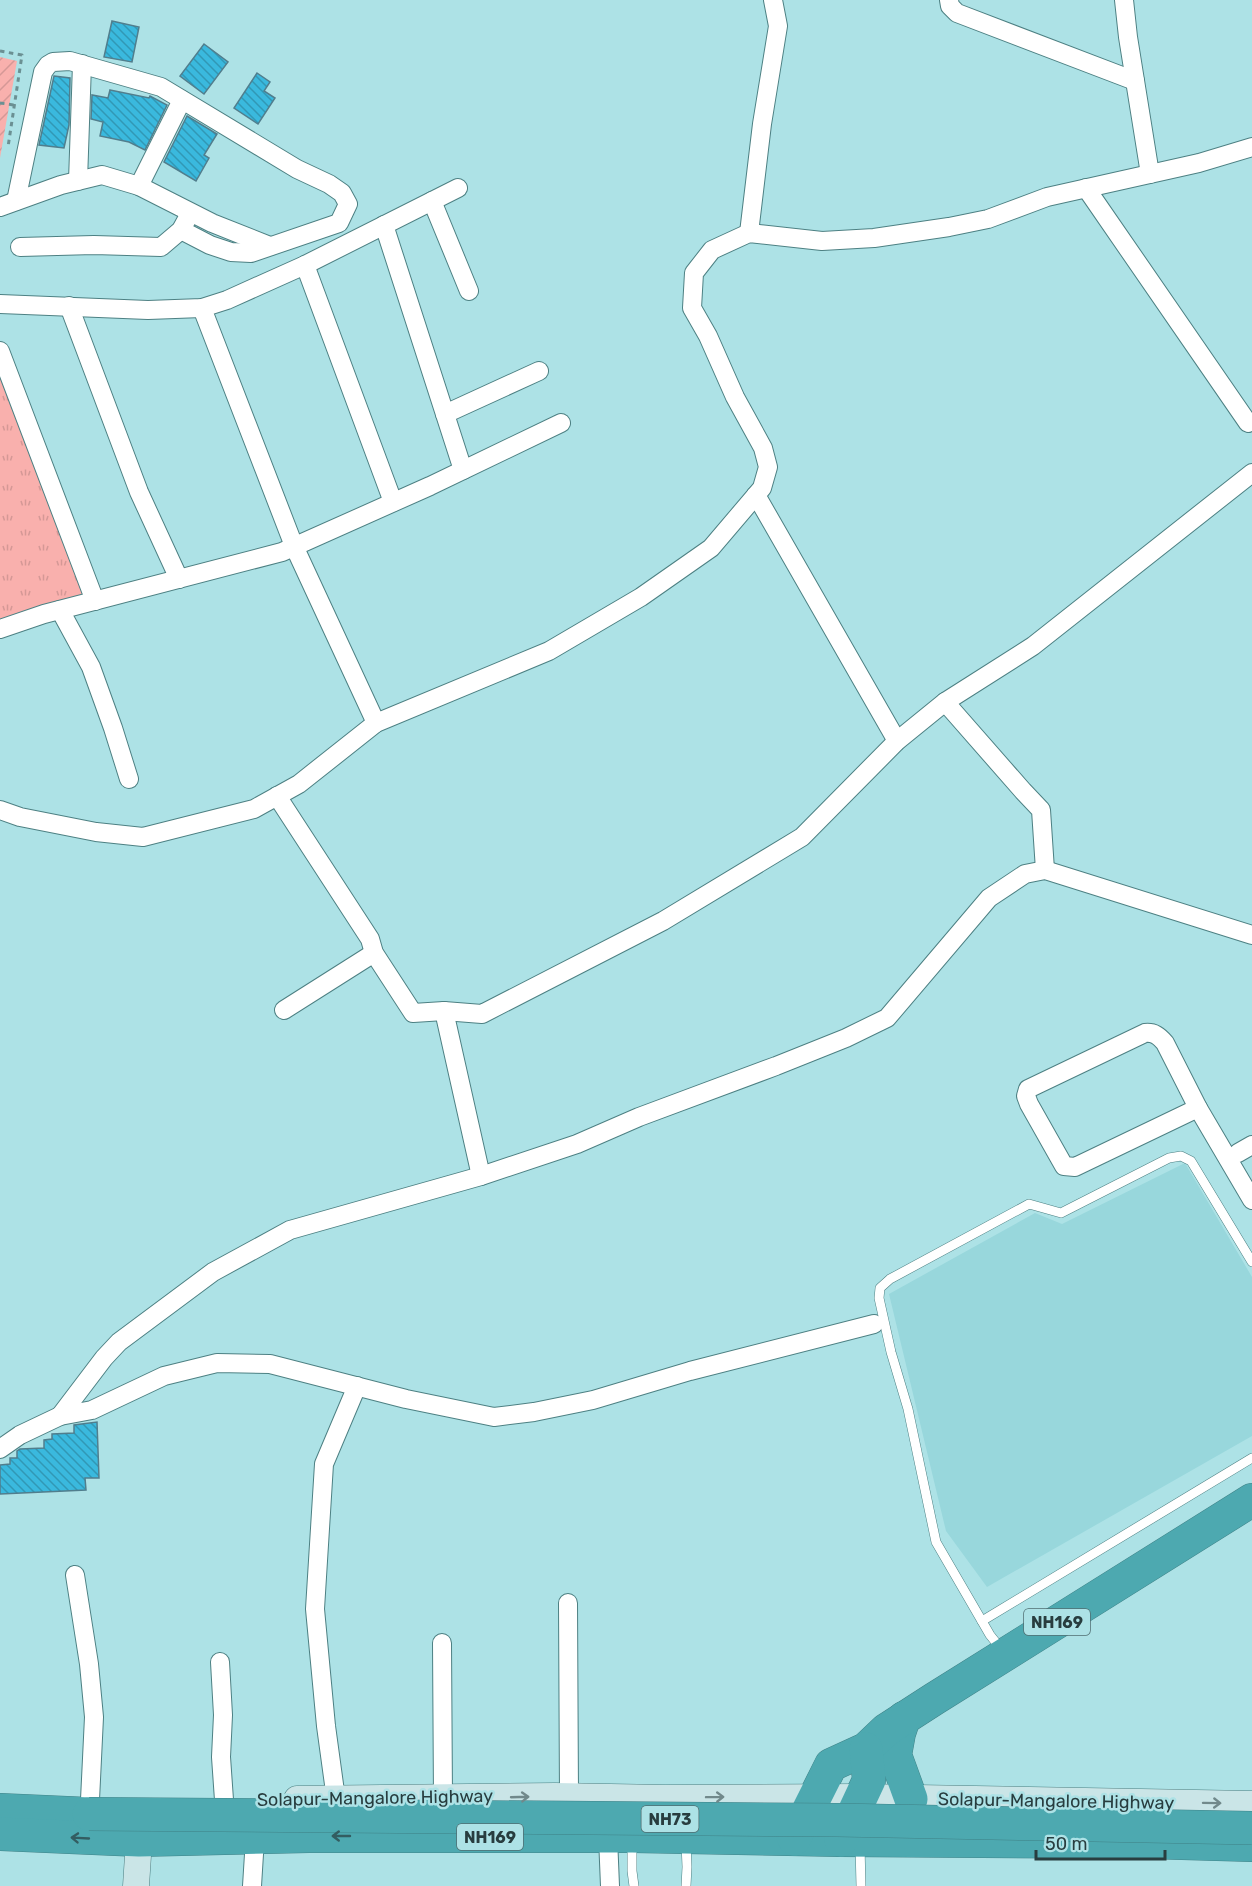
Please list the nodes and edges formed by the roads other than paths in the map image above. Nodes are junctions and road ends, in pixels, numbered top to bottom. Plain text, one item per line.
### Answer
1 (773, 0) edge
2 (949, 0) edge
3 (1124, 0) edge
4 (82, 64) junction
5 (1135, 81) junction
6 (182, 100) junction
7 (1252, 147) edge
8 (1150, 174) junction
9 (78, 181) junction
10 (139, 186) junction
11 (458, 188) dead end
12 (1086, 188) junction
13 (432, 201) junction
14 (8, 204) edge
15 (191, 212) junction
16 (384, 225) junction
17 (181, 230) junction
18 (749, 233) junction
19 (270, 246) junction
20 (20, 247) dead end
21 (305, 265) junction
22 (469, 291) dead end
23 (0, 304) edge
24 (69, 306) junction
25 (202, 308) junction
26 (0, 351) edge
27 (539, 371) dead end
28 (445, 414) junction
29 (561, 423) dead end
30 (1248, 423) dead end
31 (463, 470) junction
32 (1252, 473) edge
33 (756, 495) junction
34 (393, 502) junction
35 (294, 546) junction
36 (179, 579) junction
37 (95, 601) junction
38 (60, 610) junction
39 (0, 629) edge
40 (945, 702) junction
41 (376, 723) junction
42 (897, 741) junction
43 (129, 779) dead end
44 (277, 796) junction
45 (0, 810) edge
46 (1045, 870) junction
47 (1252, 935) edge
48 (374, 953) junction
49 (284, 1010) dead end
50 (444, 1011) junction
51 (1198, 1108) junction
52 (481, 1176) junction
53 (1252, 1200) edge
54 (1252, 1262) edge
55 (874, 1324) dead end
56 (357, 1386) junction
57 (60, 1416) junction
58 (0, 1449) edge
59 (1252, 1458) edge
60 (1252, 1500) edge
61 (75, 1575) dead end
62 (568, 1603) dead end
63 (982, 1621) junction
64 (442, 1643) dead end
65 (1006, 1654) junction
66 (220, 1662) dead end
67 (904, 1718) junction
68 (866, 1749) junction
69 (569, 1796) junction
70 (815, 1797) junction
71 (860, 1797) junction
72 (910, 1798) junction
73 (336, 1799) junction
74 (443, 1799) junction
75 (224, 1800) junction
76 (1252, 1804) edge
77 (90, 1807) junction
78 (0, 1808) edge
79 (1252, 1828) edge
80 (0, 1834) edge
81 (620, 1837) junction
82 (255, 1838) junction
83 (685, 1838) junction
84 (794, 1839) junction
85 (139, 1840) junction
86 (850, 1840) junction
87 (1252, 1845) edge
88 (136, 1886) edge
89 (252, 1886) edge
90 (610, 1886) edge
91 (634, 1886) edge
92 (686, 1886) edge
93 (861, 1886) edge

1 - 18 street
2 - 5 street
3 - 5 street
4 - 6 street
4 - 9 street
4 - 14 street
5 - 8 street
6 - 10 street
6 - 19 street
7 - 8 street
8 - 12 street
9 - 10 street
9 - 14 street
10 - 15 street
11 - 13 street
12 - 18 street
12 - 30 street
13 - 16 street
13 - 22 street
15 - 17 street
15 - 19 street
16 - 21 street
16 - 28 street
17 - 19 street
17 - 20 street
18 - 33 street
21 - 25 street
21 - 34 street
23 - 24 street
24 - 25 street
24 - 36 street
25 - 35 street
26 - 37 street
27 - 28 street
28 - 31 street
29 - 31 street
31 - 34 street
32 - 40 street
33 - 41 street
33 - 42 street
34 - 35 street
35 - 36 street
35 - 41 street
36 - 37 street
37 - 38 street
38 - 39 street
38 - 43 street
40 - 42 street
40 - 46 street
41 - 44 street
42 - 50 street
44 - 45 street
44 - 48 street
46 - 47 street
46 - 52 street
48 - 49 street
48 - 50 street
50 - 52 street
51 - 51 street
51 - 53 street
52 - 57 street
54 - 63 lane
55 - 56 street
56 - 57 street
56 - 73 street
57 - 58 street
59 - 63 lane
60 - 65 highway, NH169
61 - 77 street
62 - 69 street
63 - 65 lane
64 - 74 street
65 - 67 highway, NH169
66 - 75 street
67 - 68 highway, NH169
67 - 72 highway
68 - 70 highway, NH169
68 - 71 highway
69 -> 70 street, Solapur-Mangalore Highway
74 -> 69 street, Solapur-Mangalore Highway
70 - 71 street, Solapur-Mangalore Highway
70 - 84 highway, NH169
71 - 72 street, Solapur-Mangalore Highway
71 - 86 highway
72 -> 76 street, Solapur-Mangalore Highway
73 - 74 street, Solapur-Mangalore Highway
73 - 75 street, Solapur-Mangalore Highway
75 - 77 street, Solapur-Mangalore Highway
77 - 78 highway
77 - 79 highway, NH73, bridge
85 -> 80 highway, NH169
81 -> 82 highway, NH169
81 - 83 highway, NH169
81 - 90 street
81 - 91 lane
82 - 85 highway, NH169
82 - 89 street
83 - 84 highway, NH169
83 - 92 lane
84 - 86 highway, NH169
85 - 88 street
86 - 87 highway
86 - 93 lane

